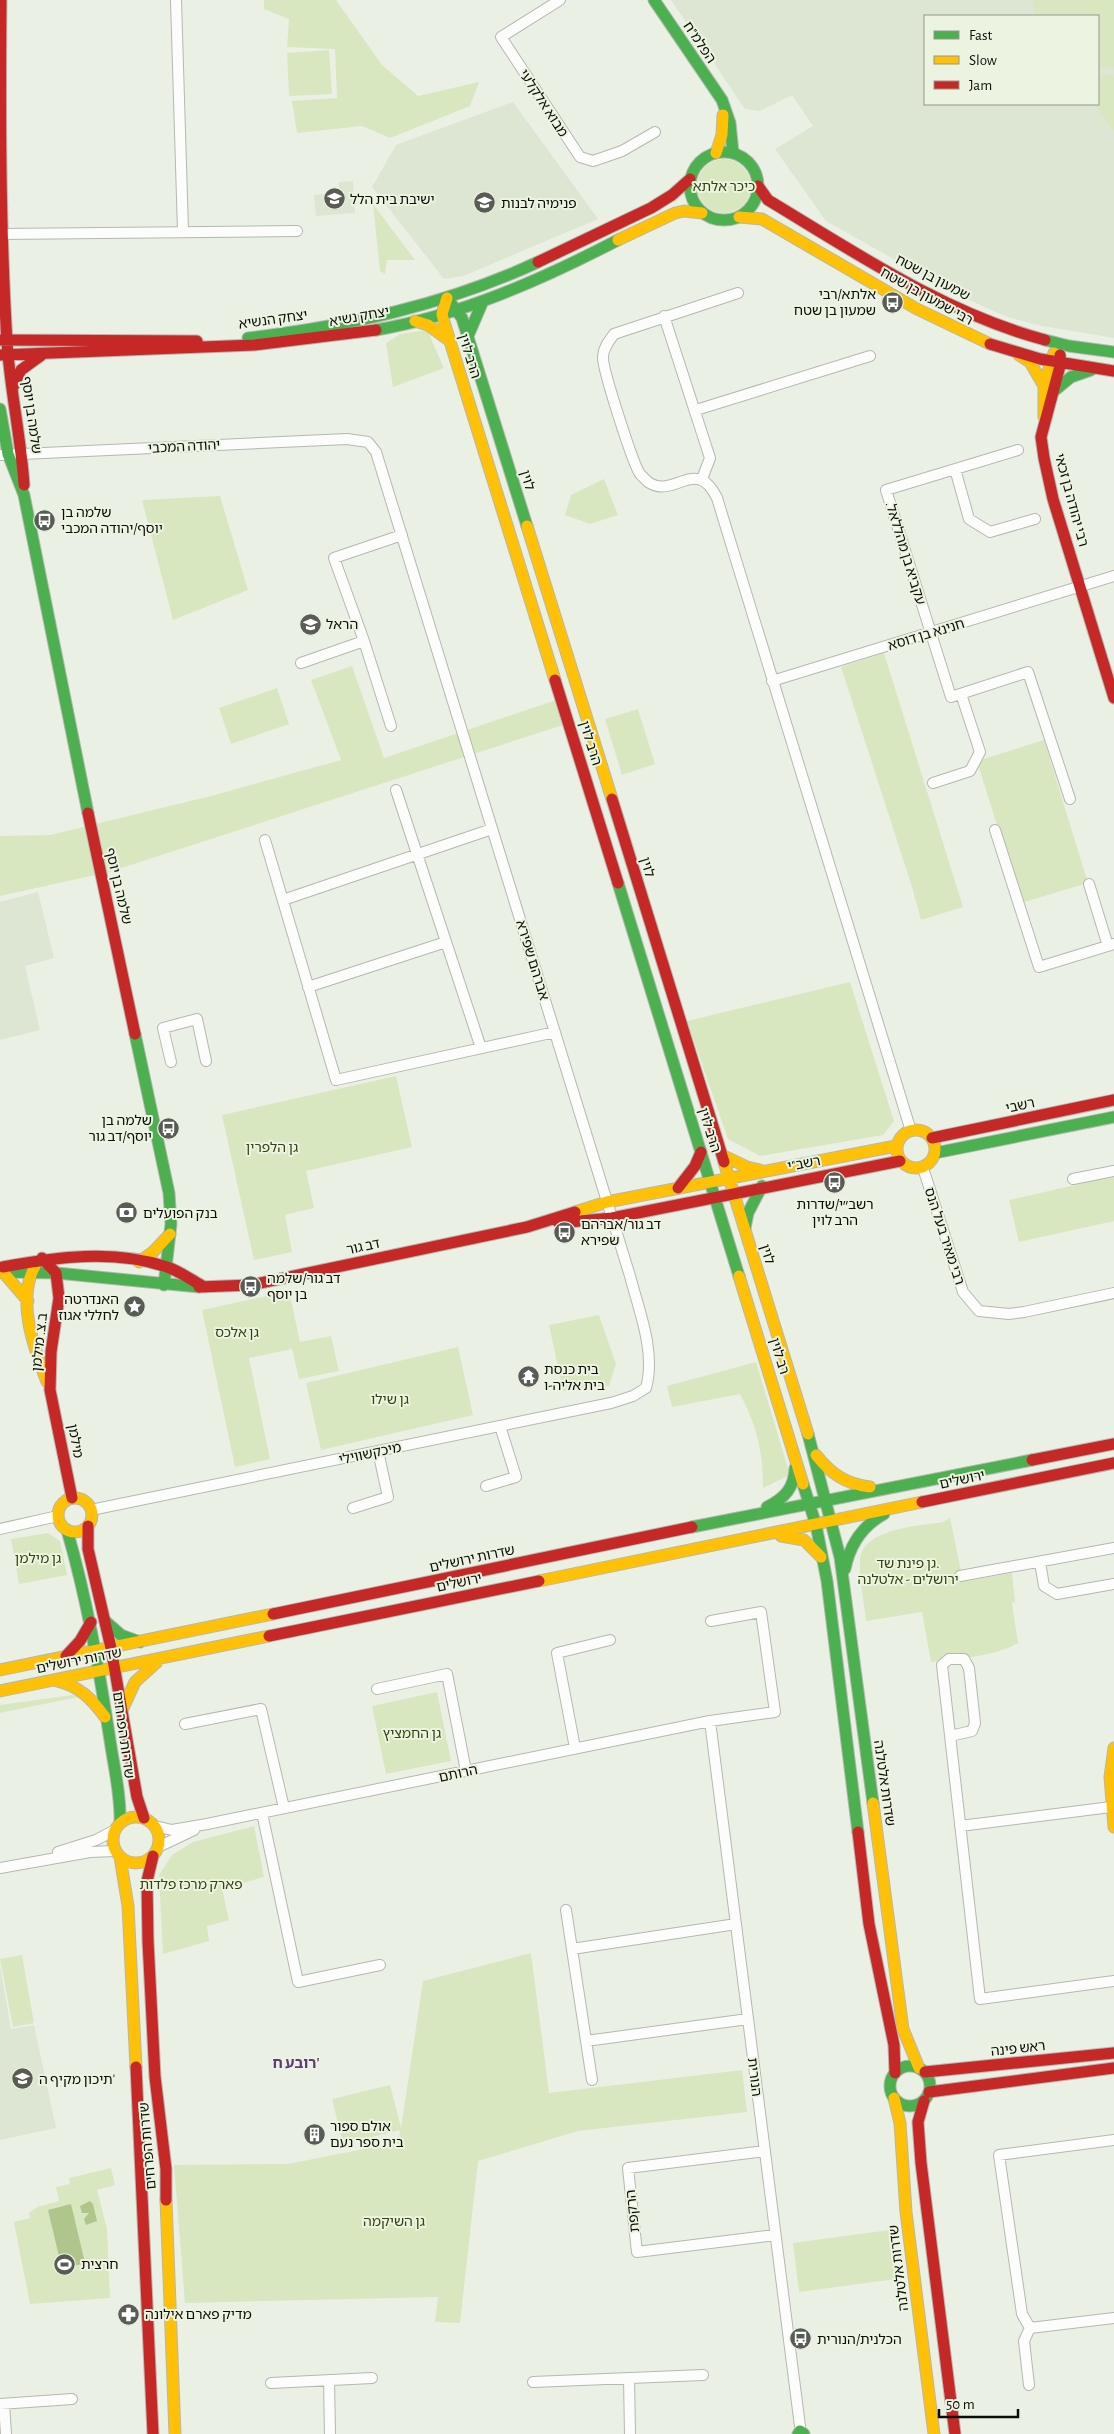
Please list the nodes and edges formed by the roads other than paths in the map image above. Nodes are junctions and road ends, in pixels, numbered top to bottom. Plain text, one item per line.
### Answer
1 (1, 0) edge
2 (176, 0) edge
3 (560, 0) edge
4 (654, 0) edge
5 (722, 100) junction
6 (0, 106) edge
7 (655, 132) dead end
8 (716, 153) junction
9 (733, 153) junction
10 (690, 179) junction
11 (758, 186) junction
12 (702, 213) junction
13 (739, 217) junction
14 (183, 231) junction
15 (297, 231) dead end
16 (1, 234) edge
17 (738, 293) dead end
18 (447, 298) junction
19 (483, 301) junction
20 (458, 310) junction
21 (442, 314) junction
22 (664, 316) junction
23 (415, 321) junction
24 (468, 336) junction
25 (3, 340) edge
26 (450, 341) junction
27 (1059, 344) junction
28 (1114, 352) edge
29 (1017, 353) junction
30 (43, 354) junction
31 (4, 355) edge
32 (870, 356) dead end
33 (1056, 361) junction
34 (1096, 369) junction
35 (1114, 371) edge
36 (12, 387) junction
37 (1049, 389) junction
38 (0, 408) edge
39 (696, 410) junction
40 (368, 442) joint
41 (1018, 450) dead end
42 (4, 454) edge
43 (23, 454) junction
44 (955, 469) junction
45 (702, 479) junction
46 (24, 495) junction
47 (1035, 519) dead end
48 (402, 534) junction
49 (1114, 576) edge
50 (1081, 586) junction
51 (930, 633) junction
52 (364, 640) junction
53 (301, 664) dead end
54 (772, 681) junction
55 (961, 694) junction
56 (1114, 698) edge
57 (391, 726) dead end
58 (933, 783) dead end
59 (396, 790) dead end
60 (1070, 799) dead end
61 (492, 829) junction
62 (995, 830) dead end
63 (265, 840) dead end
64 (417, 854) junction
65 (1089, 884) dead end
66 (283, 900) junction
67 (446, 942) junction
68 (1111, 945) edge
69 (308, 987) junction
70 (555, 1032) junction
71 (481, 1048) junction
72 (206, 1061) dead end
73 (171, 1062) dead end
74 (1114, 1100) edge
75 (1114, 1117) edge
76 (911, 1131) junction
77 (932, 1138) junction
78 (896, 1146) junction
79 (701, 1152) junction
80 (935, 1153) junction
81 (722, 1155) junction
82 (900, 1161) junction
83 (923, 1168) junction
84 (1114, 1170) edge
85 (766, 1171) junction
86 (728, 1178) junction
87 (1073, 1179) dead end
88 (710, 1182) junction
89 (762, 1186) junction
90 (678, 1188) junction
91 (733, 1193) junction
92 (714, 1197) junction
93 (607, 1202) junction
94 (612, 1218) junction
95 (527, 1227) junction
96 (744, 1231) junction
97 (170, 1234) junction
98 (42, 1258) junction
99 (139, 1262) junction
100 (167, 1267) junction
101 (1, 1271) edge
102 (29, 1273) junction
103 (56, 1273) junction
104 (81, 1276) junction
105 (164, 1284) junction
106 (204, 1287) junction
107 (1114, 1293) edge
108 (58, 1298) junction
109 (28, 1301) junction
110 (646, 1388) joint
111 (50, 1390) junction
112 (500, 1426) junction
113 (1114, 1444) edge
114 (812, 1450) junction
115 (378, 1451) junction
116 (795, 1457) junction
117 (1114, 1463) edge
118 (486, 1486) dead end
119 (884, 1488) junction
120 (72, 1498) junction
121 (826, 1500) junction
122 (810, 1503) junction
123 (353, 1508) dead end
124 (896, 1508) junction
125 (91, 1510) junction
126 (749, 1515) junction
127 (58, 1516) junction
128 (832, 1521) junction
129 (816, 1525) junction
130 (88, 1526) junction
131 (0, 1529) edge
132 (67, 1530) junction
133 (760, 1536) junction
134 (1114, 1548) edge
135 (1040, 1562) junction
136 (824, 1565) junction
137 (960, 1576) dead end
138 (843, 1582) junction
139 (1114, 1584) edge
140 (105, 1621) junction
141 (711, 1621) dead end
142 (91, 1622) junction
143 (610, 1640) dead end
144 (140, 1642) junction
145 (111, 1648) junction
146 (97, 1651) junction
147 (66, 1656) junction
148 (163, 1658) junction
149 (115, 1668) junction
150 (0, 1670) edge
151 (100, 1671) junction
152 (53, 1680) junction
153 (377, 1689) dead end
154 (0, 1691) edge
155 (122, 1711) junction
156 (107, 1720) junction
157 (710, 1721) junction
158 (185, 1724) dead end
159 (950, 1736) junction
160 (575, 1748) junction
161 (1114, 1748) edge
162 (466, 1771) junction
163 (1111, 1807) junction
164 (284, 1808) junction
165 (262, 1813) junction
166 (144, 1818) junction
167 (207, 1824) junction
168 (155, 1826) junction
169 (960, 1826) junction
170 (118, 1827) junction
171 (1114, 1827) edge
172 (156, 1852) junction
173 (118, 1854) junction
174 (17, 1866) junction
175 (0, 1868) edge
176 (566, 1910) dead end
177 (736, 1924) junction
178 (572, 1949) junction
179 (380, 1965) dead end
180 (1114, 1981) edge
181 (748, 2019) junction
182 (586, 2041) junction
183 (1114, 2053) edge
184 (1114, 2068) edge
185 (922, 2070) junction
186 (895, 2073) junction
187 (592, 2080) dead end
188 (927, 2096) junction
189 (894, 2098) junction
190 (1114, 2140) edge
191 (765, 2151) junction
192 (775, 2235) junction
193 (1114, 2318) edge
194 (1030, 2328) junction
195 (703, 2375) dead end
196 (372, 2378) dead end
197 (629, 2378) junction
198 (329, 2380) junction
199 (532, 2382) dead end
200 (271, 2383) dead end
201 (1029, 2385) dead end
202 (928, 2397) junction
203 (72, 2399) dead end
204 (2, 2404) edge
205 (801, 2433) edge
206 (6, 2434) edge
207 (153, 2434) edge
208 (175, 2434) edge
209 (330, 2434) edge
210 (630, 2434) edge
211 (923, 2434) edge
212 (934, 2434) edge
213 (955, 2434) edge

1 - 6 street, שלמה בן יוסף
2 - 14 street
3 - 7 street, מבוא אלקלעי
4 - 5 street, הפלמ"ח
5 - 8 street
5 - 9 street, הפלמ"ח
6 - 16 street, שלמה בן יוסף
8 - 9 street
8 - 10 street
9 - 11 street
10 - 12 street
10 - 18 street, יצחק הנשיא
11 - 13 street
11 - 27 street, שמעון בן שטח
12 - 13 street
12 - 19 street, יצחק נשיא
13 - 29 street, רבי שמעון בן שטח
14 - 15 street
14 - 16 street
16 - 25 street, שלמה בן יוסף
17 - 22 street
18 - 20 street, לוין
18 - 21 street
18 - 25 street, יצחק הנשיא
19 - 20 street, יצחק נשיא
19 - 24 street
20 - 21 street, יצחק נשיא
20 - 24 street, לוין
21 - 23 street, יצחק נשיא
21 - 26 street, הרב לוין
22 - 39 street
22 - 45 street
23 - 26 street
23 - 30 street, יצחק נשיא
24 - 81 street, לוין
25 - 31 street, שלמה בן יוסף
26 - 79 street, הרב לוין
27 - 28 street, שמעון בן שטח
27 - 33 street, רבי יהודה בן זכאי
29 - 33 street, רבי שמעון בן שטח
29 - 37 street
30 - 31 street, יצחק נשיא
30 - 36 street
31 - 36 street, שלמה בן יוסף
32 - 39 street
33 - 34 street, רבי שמעון בן שטח
33 - 37 street, רבי יהודה בן זכאי
34 - 35 street, רבי שמעון בן שטח
34 - 37 street
36 - 43 street, שלמה בן יוסף
37 - 50 street, רבי יהודה בן זכאי
38 - 42 street, שלמה בן יוסף
39 - 45 street
40 - 43 street, יהודה המכבי
40 - 48 street, אברהם שפירא
41 - 44 street, .עקביא בן מהללאל
42 - 43 street, יהודה המכבי
42 - 46 street, שלמה בן יוסף
43 - 46 street, שלמה בן יוסף
44 - 47 street
44 - 51 street, .עקביא בן מהללאל
45 - 54 street
46 - 97 street, שלמה בן יוסף
48 - 52 street
48 - 61 street, אברהם שפירא
49 - 50 street, חנינא בן דוסא
50 - 51 street, חנינא בן דוסא
50 - 56 street, רבי יהודה בן זכאי
51 - 54 street, חנינא בן דוסא
51 - 55 street
52 - 53 street
52 - 57 street
54 - 76 street
55 - 58 street
55 - 60 street
59 - 64 street
61 - 64 street
61 - 70 street, אברהם שפירא
62 - 68 street
63 - 66 street
64 - 66 street
64 - 67 street
65 - 68 street
66 - 69 street
67 - 69 street
67 - 71 street
69 - 71 street
70 - 71 street
70 - 93 street, אברהם שפירא
72 - 73 street
74 - 77 street, רשבי
75 - 80 street
76 - 77 street
76 - 78 street
77 - 80 street
78 - 82 street
78 - 85 street
79 - 88 street, הרב לוין
79 - 90 street
80 - 83 street
81 - 85 street
81 - 86 street, לוין
82 - 83 street
82 - 89 street, רשב"י
83 - 107 street, רבי מאיר בעל הנס
84 - 87 street
85 - 86 street
86 - 88 street, דב גור
86 - 91 street, לוין
88 - 90 street, דב גור
88 - 92 street, הרב לוין
89 - 91 street, רשב"י
89 - 96 street
90 - 93 street, דב גור
91 - 92 street, רשב"י
91 - 96 street, לוין
92 - 94 street, דב גור
92 - 116 street, רב לוין
93 - 94 street, אברהם שפירא
93 - 95 street, דב גור
94 - 95 street, דב גור
94 - 110 street, אברהם שפירא
95 - 106 street, דב גור
96 - 114 street, לוין
97 - 99 street
97 - 100 street, שלמה בן יוסף
98 - 99 street
98 - 101 street
98 - 102 street
98 - 103 street
99 - 100 street
100 - 105 street, שלמה בן יוסף
100 - 106 street
101 - 102 street, דב גור
101 - 109 street
102 - 103 street, דב גור
102 - 109 street, ב.צ. מילמן
103 - 104 street, דב גור
103 - 108 street, ב.צ. מילמן
104 - 105 street, דב גור
104 - 108 street
105 - 106 street, דב גור
108 - 111 street, ב.צ. מילמן
109 - 111 street, ב.צ. מילמן
110 - 112 street, מיכקשווילי
111 - 120 street, מילמן
112 - 115 street, מיכקשווילי
112 - 118 street
113 - 119 street, ירושלים
114 - 119 street
114 - 121 street, לוין
115 - 123 street
115 - 125 street, מיכקשווילי
116 - 122 street, רב לוין
116 - 126 street
117 - 124 street, ירושלים
119 - 121 street, שדרות ירושלים
120 - 125 street
120 - 127 street
121 - 122 street, שדרות ירושלים
121 - 128 street, שדרות אלטלנה
122 - 126 street, שדרות ירושלים
122 - 129 street, רב לוין
124 - 128 street, ירושלים
124 - 138 street
125 - 130 street
126 - 144 street, שדרות ירושלים
127 - 131 street
127 - 132 street
128 - 129 street, ירושלים
128 - 138 street, שדרות אלטלנה
129 - 133 street
129 - 136 street
130 - 132 street
130 - 140 street
132 - 142 street
133 - 136 street
133 - 148 street, ירושלים
134 - 135 street
135 - 137 street
135 - 139 street
136 - 186 street
138 - 185 street, שדרות אלטלנה
140 - 144 street
140 - 145 street
141 - 157 street, הרותם
142 - 146 street
142 - 147 street
143 - 160 street
144 - 145 street, שדרות ירושלים
145 - 146 street, שדרות ירושלים
145 - 149 street, שדרות הפרחים
146 - 147 street, שדרות ירושלים
146 - 151 street, שדרות הפרחים
147 - 150 street
148 - 149 street, שדרות ירושלים
148 - 155 street
149 - 151 street, שדרות ירושלים
149 - 155 street, שדרות הפרחים
151 - 152 street, שדרות ירושלים
151 - 156 street, שדרות הפרחים
152 - 154 street, שדרות ירושלים
152 - 156 street
153 - 162 street
155 - 166 street, שדרות הפרחים
156 - 170 street, שדרות הפרחים
157 - 160 street, הרותם
157 - 177 street, הנורית
158 - 164 street
159 - 159 street
159 - 169 street
160 - 162 street, הרותם
161 - 163 street
162 - 164 street, הרותם
163 - 169 street
163 - 171 street
164 - 165 street, הרותם
165 - 167 street, הרותם
165 - 179 street
166 - 168 street
166 - 170 street
167 - 168 street, הרותם
167 - 172 street, הרותם
168 - 172 street
169 - 180 street
170 - 173 street
170 - 174 street
172 - 173 street
172 - 208 street, שדרות הפרחים
173 - 174 street
173 - 207 street, שדרות הפרחים
174 - 175 street
176 - 178 street
177 - 178 street
177 - 181 street, הנורית
178 - 182 street
181 - 182 street
181 - 191 street, הנורית
182 - 187 street
183 - 185 street, ראש פינה
184 - 188 street
185 - 186 street
185 - 188 street
186 - 189 street
188 - 189 street
188 - 213 street
189 - 202 street, שדרות אלטלנה
190 - 194 street
191 - 192 street, הנורית
191 - 192 street, הרקפת
192 - 205 street, הנורית
193 - 194 street
194 - 201 street
195 - 197 street
196 - 198 street
197 - 199 street
197 - 210 street
198 - 200 street
198 - 209 street
202 - 211 street
202 - 212 street, שדרות אלטלנה
203 - 204 street
204 - 206 street

